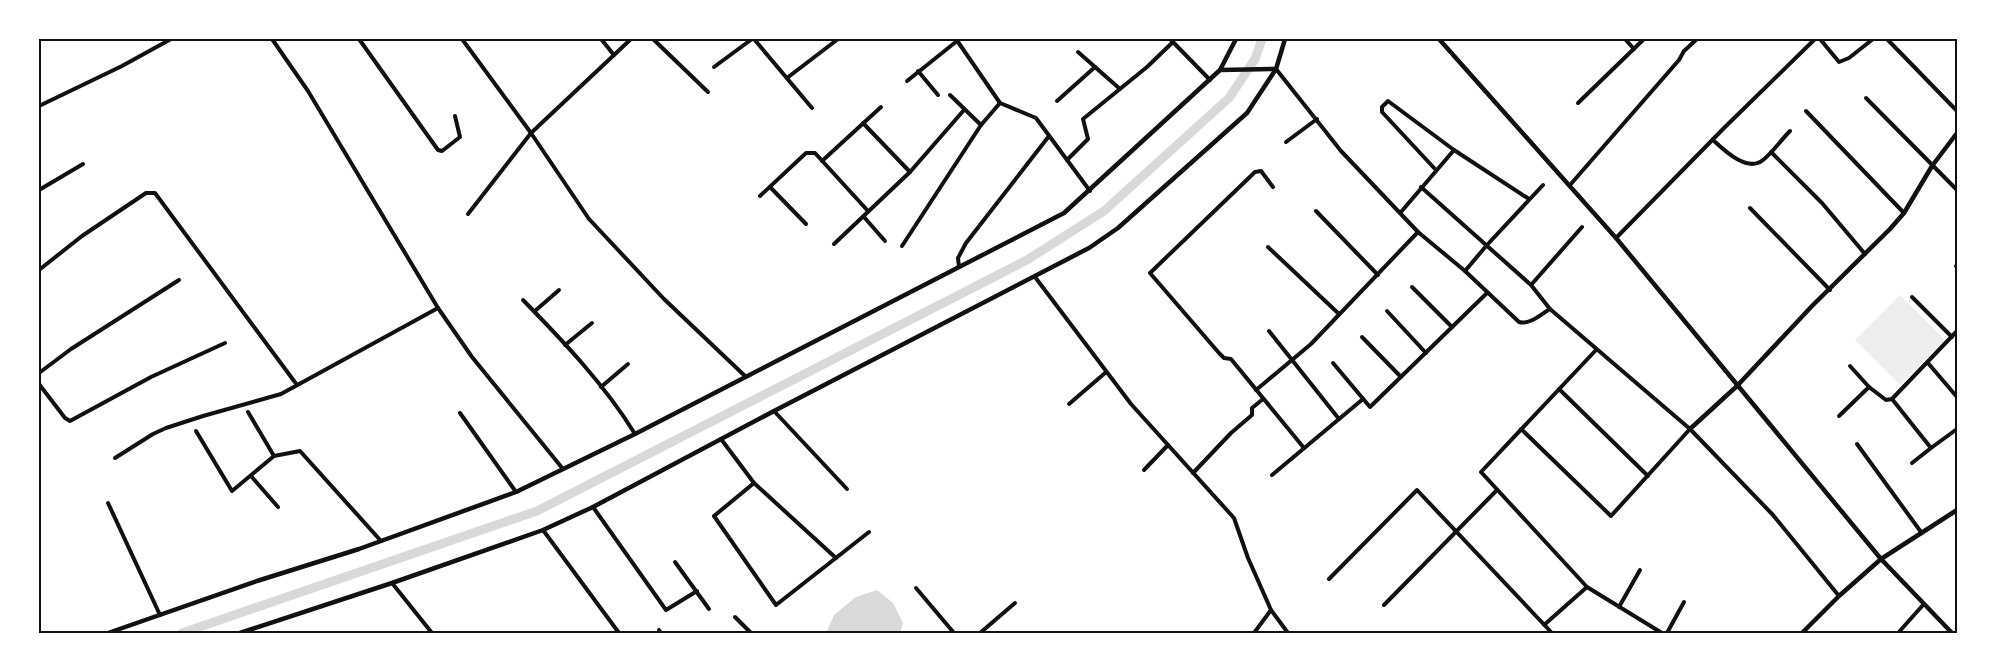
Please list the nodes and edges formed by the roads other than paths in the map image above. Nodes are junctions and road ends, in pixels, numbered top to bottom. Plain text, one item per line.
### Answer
1 (171, 39) edge
2 (272, 39) edge
3 (359, 39) edge
4 (462, 39) edge
5 (601, 39) edge
6 (631, 39) edge
7 (653, 39) edge
8 (753, 39) edge
9 (838, 39) edge
10 (1236, 39) edge
11 (1286, 39) edge
12 (1440, 39) edge
13 (1625, 39) edge
14 (1644, 39) edge
15 (1697, 39) edge
16 (1815, 39) edge
17 (1820, 39) edge
18 (1873, 39) edge
19 (1887, 39) edge
20 (957, 40) edge
21 (1171, 41) edge
22 (1634, 49) junction
23 (1078, 52) dead end
24 (614, 54) junction
25 (1095, 67) junction
26 (714, 68) dead end
27 (1276, 69) junction
28 (1220, 70) junction
29 (918, 71) junction
30 (787, 78) junction
31 (907, 80) dead end
32 (1210, 80) junction
33 (1120, 89) junction
34 (708, 92) dead end
35 (938, 94) dead end
36 (950, 95) dead end
37 (1866, 98) dead end
38 (1057, 101) dead end
39 (1000, 103) junction
40 (1578, 104) dead end
41 (39, 106) edge
42 (881, 107) dead end
43 (812, 108) dead end
44 (964, 110) junction
45 (1806, 111) dead end
46 (1957, 111) edge
47 (455, 116) dead end
48 (1316, 119) junction
49 (863, 123) junction
50 (982, 125) junction
51 (1790, 131) dead end
52 (531, 133) junction
53 (1957, 133) edge
54 (1049, 136) junction
55 (1713, 140) junction
56 (1286, 142) dead end
57 (1454, 150) junction
58 (1771, 152) junction
59 (822, 160) junction
60 (1067, 160) junction
61 (83, 164) dead end
62 (1932, 166) junction
63 (1435, 169) junction
64 (910, 172) junction
65 (1542, 185) dead end
66 (1570, 185) junction
67 (770, 187) junction
68 (1273, 187) dead end
69 (1421, 187) junction
70 (39, 190) edge
71 (1957, 190) edge
72 (1090, 191) junction
73 (760, 196) dead end
74 (1529, 200) junction
75 (1750, 208) dead end
76 (868, 211) junction
77 (1316, 212) dead end
78 (1401, 212) junction
79 (1904, 213) junction
80 (468, 214) dead end
81 (864, 217) junction
82 (806, 224) dead end
83 (1582, 227) dead end
84 (1418, 232) junction
85 (1616, 238) junction
86 (885, 241) dead end
87 (834, 244) dead end
88 (1487, 245) junction
89 (902, 246) dead end
90 (1268, 247) dead end
91 (1864, 254) junction
92 (960, 267) junction
93 (39, 270) edge
94 (1465, 271) junction
95 (1378, 275) junction
96 (1035, 277) junction
97 (178, 280) dead end
98 (1531, 285) junction
99 (1412, 287) dead end
100 (559, 290) dead end
101 (1830, 290) junction
102 (1487, 293) junction
103 (1912, 297) dead end
104 (523, 300) dead end
105 (438, 308) junction
106 (1550, 308) junction
107 (534, 311) junction
108 (1387, 311) dead end
109 (1339, 314) junction
110 (592, 323) dead end
111 (1452, 327) junction
112 (1269, 331) dead end
113 (1957, 331) edge
114 (1952, 337) junction
115 (1362, 338) dead end
116 (225, 342) dead end
117 (565, 345) junction
118 (1596, 350) junction
119 (1426, 353) junction
120 (1292, 360) junction
121 (1928, 362) junction
122 (1333, 363) dead end
123 (628, 364) dead end
124 (1850, 366) dead end
125 (39, 373) edge
126 (1106, 373) junction
127 (745, 376) junction
128 (1401, 377) junction
129 (39, 384) edge
130 (297, 385) junction
131 (1738, 386) junction
132 (601, 387) junction
133 (1869, 387) junction
134 (1256, 390) junction
135 (1558, 390) junction
136 (1957, 397) edge
137 (1263, 399) junction
138 (1363, 399) junction
139 (1892, 400) junction
140 (1069, 404) dead end
141 (774, 411) junction
142 (248, 412) dead end
143 (460, 413) dead end
144 (1838, 416) dead end
145 (1339, 419) junction
146 (1690, 428) junction
147 (1521, 429) junction
148 (1957, 430) edge
149 (196, 431) dead end
150 (635, 434) junction
151 (721, 439) junction
152 (1857, 444) dead end
153 (1168, 445) junction
154 (1304, 448) junction
155 (1931, 448) junction
156 (274, 456) junction
157 (115, 458) dead end
158 (1912, 463) dead end
159 (563, 469) junction
160 (1144, 470) dead end
161 (1193, 472) junction
162 (1272, 475) dead end
163 (251, 476) junction
164 (1648, 476) junction
165 (754, 483) junction
166 (847, 489) dead end
167 (1497, 490) junction
168 (516, 492) junction
169 (108, 503) dead end
170 (278, 507) dead end
171 (593, 507) junction
172 (1957, 510) edge
173 (543, 530) junction
174 (869, 532) dead end
175 (1456, 532) junction
176 (1921, 532) junction
177 (381, 541) junction
178 (836, 558) junction
179 (1881, 559) junction
180 (675, 562) dead end
181 (1640, 570) dead end
182 (1329, 580) dead end
183 (392, 583) junction
184 (1587, 587) junction
185 (916, 588) dead end
186 (697, 591) junction
187 (1839, 596) junction
188 (1684, 602) dead end
189 (1015, 603) dead end
190 (1384, 605) dead end
191 (1923, 605) junction
192 (1619, 607) junction
193 (709, 609) dead end
194 (1271, 610) junction
195 (160, 615) junction
196 (735, 617) dead end
197 (1544, 625) junction
198 (1654, 628) junction
199 (108, 633) edge
200 (240, 633) edge
201 (432, 633) edge
202 (619, 633) edge
203 (750, 633) edge
204 (954, 633) edge
205 (980, 633) edge
206 (1254, 633) edge
207 (1288, 633) edge
208 (1552, 633) edge
209 (1650, 633) edge
210 (1662, 633) edge
211 (1667, 633) edge
212 (1802, 633) edge
213 (1898, 633) edge
214 (1952, 633) edge

1 - 41 street
2 - 105 street
3 - 47 street
4 - 52 street
5 - 24 street
6 - 24 street
7 - 34 street
8 - 26 street
8 - 30 street
9 - 30 street
10 - 28 street
11 - 27 street
12 - 66 street
13 - 22 street
14 - 22 street
15 - 66 street
16 - 55 street
17 - 18 street
19 - 46 street
20 - 29 street
20 - 39 street
21 - 32 street
21 - 33 street
22 - 40 street
23 - 25 street
24 - 52 street
25 - 33 street
25 - 38 street
27 - 28 street
27 - 48 street
27 - 96 street
28 - 32 street
29 - 31 street
29 - 35 street
30 - 43 street
32 - 72 street
33 - 60 street
36 - 44 street
37 - 62 street
39 - 50 street
39 - 54 street
42 - 49 street
44 - 50 street
44 - 64 street
45 - 79 street
48 - 56 street
48 - 78 street
49 - 59 street
49 - 64 street
50 - 89 street
51 - 58 street
52 - 80 street
52 - 127 street
53 - 62 street
54 - 60 street
54 - 92 street
55 - 58 street
55 - 85 street
57 - 63 street
57 - 63 street
57 - 74 street
58 - 91 street
59 - 67 street
59 - 76 street
60 - 72 street
61 - 70 street
62 - 71 street
62 - 79 street
63 - 69 street
64 - 76 street
65 - 74 street
66 - 85 street
67 - 73 street
67 - 82 street
68 - 134 street
69 - 78 street
69 - 88 street
72 - 92 street
74 - 88 street
75 - 101 street
76 - 81 street
77 - 95 street
78 - 84 street
79 - 91 street
81 - 86 street
81 - 87 street
83 - 98 street
84 - 94 street
84 - 95 street
85 - 131 street
88 - 94 street
88 - 98 street
90 - 109 street
91 - 101 street
92 - 127 street
93 - 130 street
94 - 102 street
95 - 109 street
96 - 126 street
96 - 141 street
97 - 125 street
98 - 106 street
99 - 111 street
100 - 107 street
101 - 131 street
102 - 106 street
102 - 111 street
103 - 114 street
104 - 107 street
105 - 130 street
105 - 159 street
106 - 118 street
107 - 117 street
108 - 119 street
109 - 120 street
110 - 117 street
111 - 119 street
112 - 120 street
113 - 114 street
114 - 121 street
115 - 128 street
116 - 129 street
117 - 132 street
118 - 135 street
118 - 146 street
119 - 128 street
120 - 134 street
120 - 145 street
121 - 136 street
121 - 139 street
122 - 138 street
123 - 132 street
124 - 133 street
126 - 140 street
126 - 153 street
127 - 150 street
128 - 138 street
130 - 157 street
131 - 146 street
131 - 179 street
132 - 150 street
133 - 139 street
133 - 144 street
134 - 137 street
135 - 147 street
135 - 164 street
137 - 154 street
137 - 161 street
138 - 145 street
139 - 155 street
141 - 151 street
141 - 166 street
142 - 156 street
143 - 168 street
145 - 154 street
146 - 164 street
146 - 187 street
147 - 164 street
147 - 167 street
148 - 155 street
149 - 163 street
150 - 159 street
151 - 165 street
151 - 171 street
152 - 176 street
153 - 160 street
153 - 161 street
154 - 162 street
155 - 158 street
156 - 163 street
156 - 177 street
159 - 168 street
161 - 194 street
163 - 170 street
165 - 178 street
165 - 178 street
167 - 175 street
167 - 184 street
168 - 177 street
169 - 195 street
171 - 173 street
171 - 186 street
172 - 176 street
173 - 183 street
173 - 202 street
174 - 178 street
175 - 182 street
175 - 190 street
175 - 197 street
176 - 179 street
177 - 195 street
179 - 187 street
179 - 191 street
180 - 186 street
181 - 192 street
183 - 200 street
183 - 201 street
184 - 192 street
184 - 197 street
185 - 204 street
186 - 193 street
187 - 212 street
188 - 211 street
189 - 205 street
191 - 213 street
191 - 214 street
192 - 198 street
194 - 206 street
194 - 207 street
195 - 199 street
196 - 203 street
197 - 208 street
198 - 209 street
198 - 210 street

